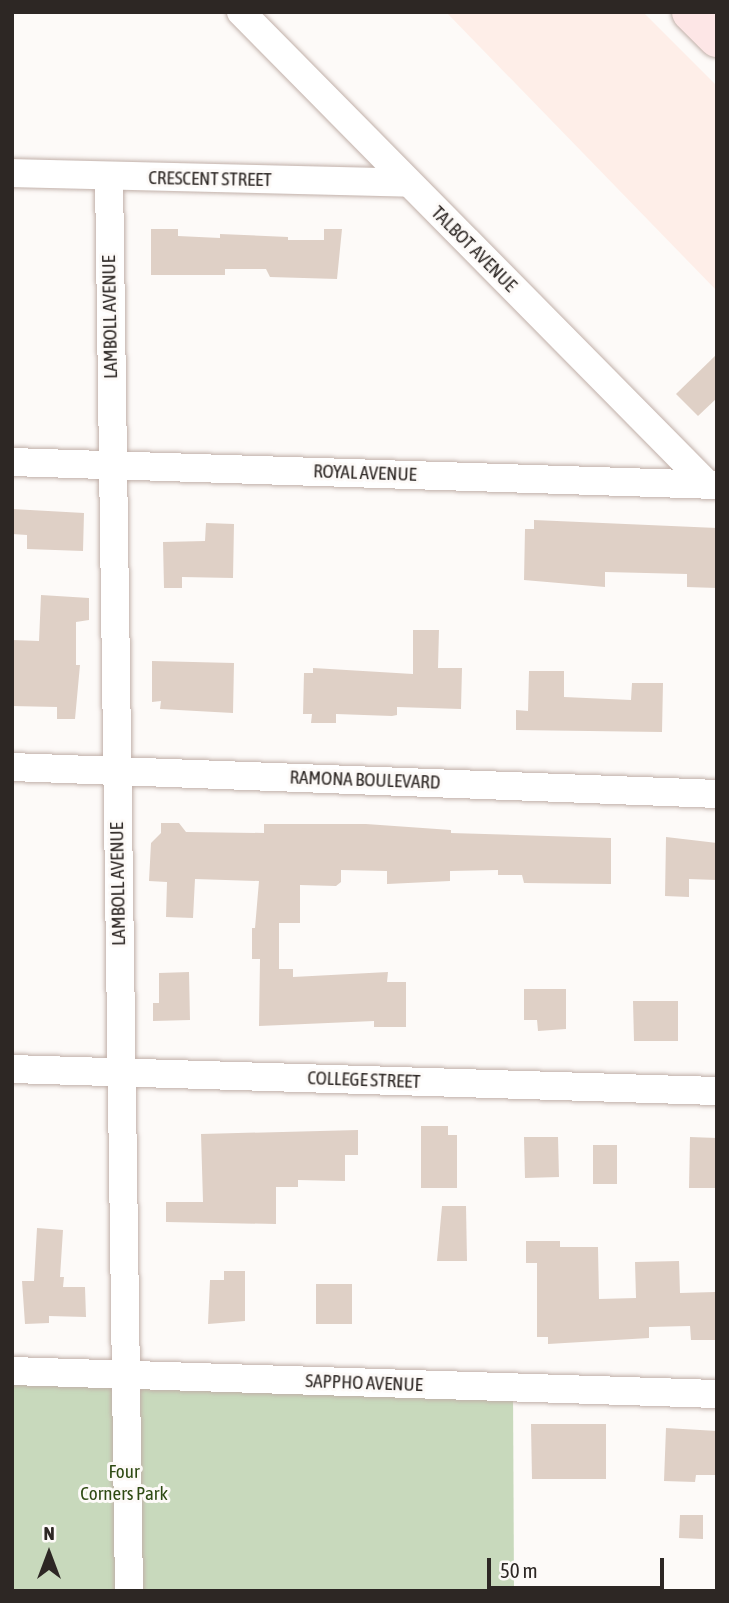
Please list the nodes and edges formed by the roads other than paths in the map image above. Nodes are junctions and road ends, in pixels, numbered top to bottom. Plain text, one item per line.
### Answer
1 (241, 12) edge
2 (691, 12) edge
3 (717, 38) edge
4 (12, 173) edge
5 (109, 177) junction
6 (408, 183) junction
7 (12, 462) edge
8 (112, 465) junction
9 (712, 484) edge
10 (12, 767) edge
11 (117, 771) junction
12 (717, 793) edge
13 (12, 1069) edge
14 (121, 1072) junction
15 (717, 1091) edge
16 (12, 1371) edge
17 (126, 1375) junction
18 (717, 1394) edge
19 (129, 1591) edge

1 - 6 street, TALBOT AVENUE
2 - 3 main road
4 - 5 street, CRESCENT STREET
5 - 6 street, CRESCENT STREET
5 - 8 street, LAMBOLL AVENUE
6 - 9 street, TALBOT AVENUE
7 - 8 street, ROYAL AVENUE
8 - 9 street, ROYAL AVENUE
8 - 11 street, LAMBOLL AVENUE
10 - 11 street, RAMONA BOULEVARD
11 - 12 street, RAMONA BOULEVARD
11 - 14 street, LAMBOLL AVENUE
13 - 14 street, COLLEGE STREET
14 - 15 street, COLLEGE STREET
14 - 17 street, LAMBOLL AVENUE
16 - 17 street, SAPPHO AVENUE
17 - 18 street, SAPPHO AVENUE
17 - 19 street, LAMBOLL AVENUE

